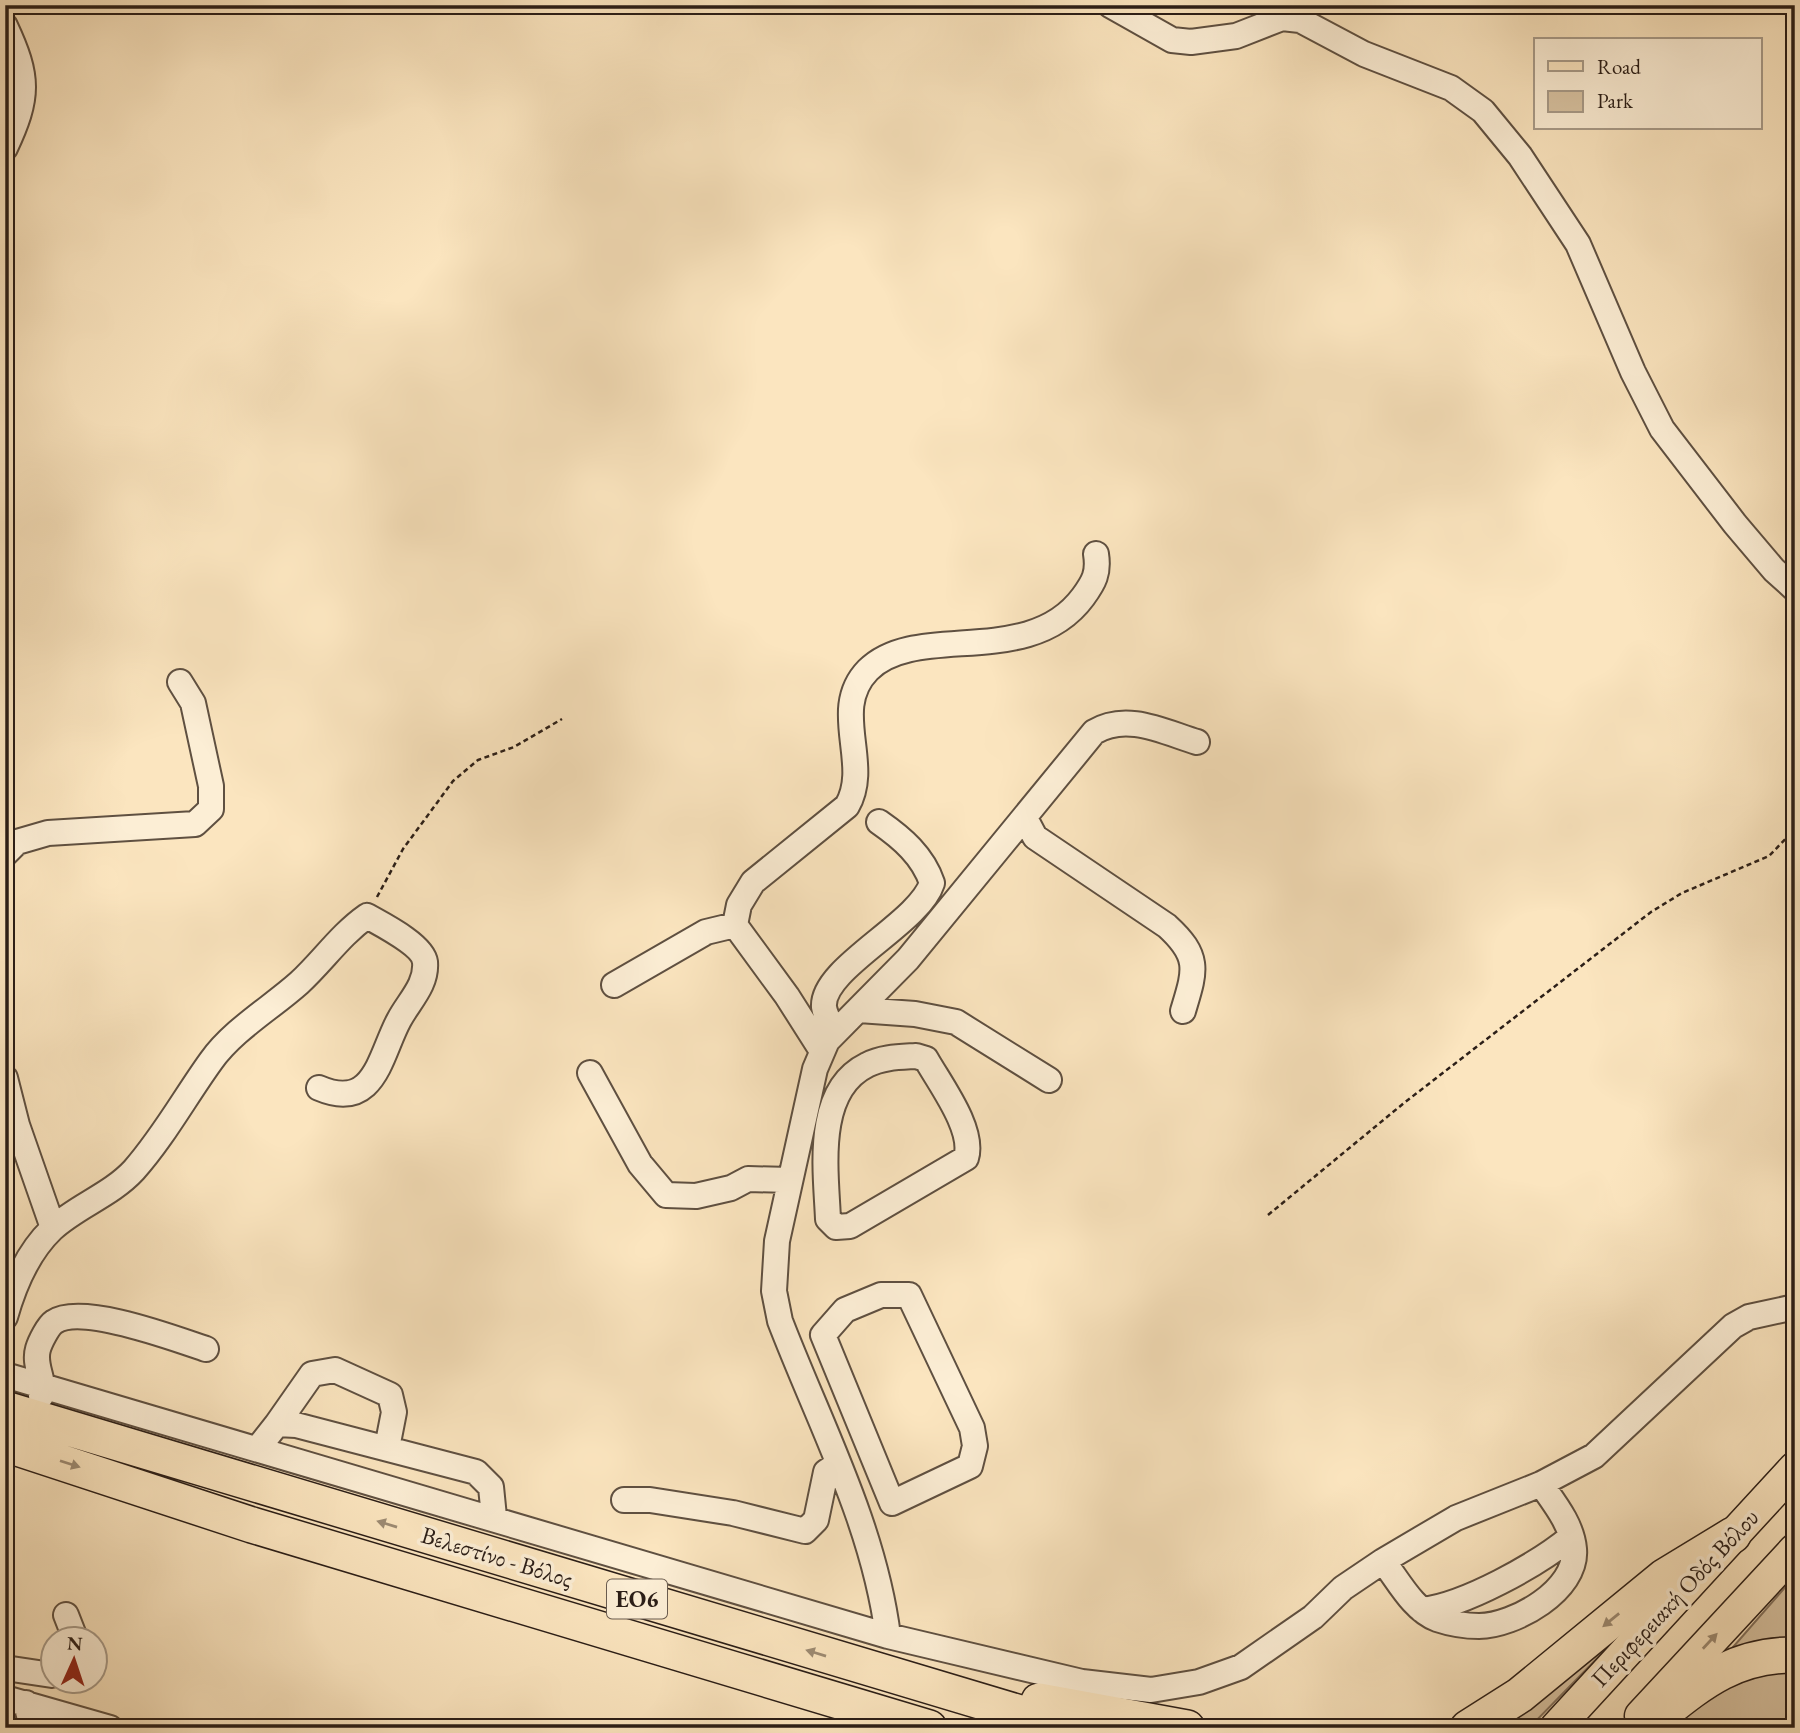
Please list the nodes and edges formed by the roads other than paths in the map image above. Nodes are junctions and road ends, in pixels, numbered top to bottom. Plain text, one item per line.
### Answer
1 (1110, 5) edge
2 (5, 26) edge
3 (5, 148) edge
4 (1096, 554) dead end
5 (1795, 589) edge
6 (180, 682) dead end
7 (1197, 742) dead end
8 (1025, 818) junction
9 (879, 822) dead end
10 (5, 853) edge
11 (735, 925) junction
12 (614, 985) dead end
13 (859, 1010) junction
14 (1182, 1011) dead end
15 (828, 1042) junction
16 (590, 1073) dead end
17 (5, 1078) edge
18 (1049, 1080) dead end
19 (319, 1088) dead end
20 (798, 1142) junction
21 (825, 1148) junction
22 (790, 1180) junction
23 (53, 1228) junction
24 (1795, 1307) edge
25 (5, 1317) edge
26 (206, 1349) dead end
27 (5, 1375) edge
28 (28, 1404) edge
29 (277, 1424) junction
30 (5, 1444) edge
31 (258, 1447) junction
32 (387, 1448) junction
33 (838, 1464) junction
34 (1795, 1468) edge
35 (1541, 1484) junction
36 (624, 1500) dead end
37 (892, 1503) junction
38 (494, 1517) junction
39 (252, 1525) junction
40 (1733, 1535) junction
41 (1570, 1537) junction
42 (867, 1540) junction
43 (1795, 1550) edge
44 (1383, 1561) junction
45 (1422, 1610) junction
46 (66, 1615) dead end
47 (69, 1624) edge
48 (888, 1636) junction
49 (1795, 1655) edge
50 (5, 1668) edge
51 (872, 1670) junction
52 (38, 1673) edge
53 (16, 1700) edge
54 (32, 1728) edge
55 (110, 1728) edge
56 (845, 1728) edge
57 (929, 1728) edge
58 (1070, 1728) edge
59 (1187, 1728) edge
60 (1468, 1728) edge
61 (1556, 1728) edge
62 (1631, 1728) edge
63 (1644, 1728) edge

1 - 5 street
2 - 3 street
4 - 11 street
6 - 10 street
7 - 8 street
8 - 13 street
8 - 14 street
9 - 15 street
11 - 12 street
11 - 15 street
13 - 15 street
13 - 18 street
15 - 20 street
16 - 22 street
17 - 23 street
19 - 23 street
20 - 21 street
20 - 22 street
21 - 21 street
22 - 33 street
23 - 25 street
24 - 35 street
26 - 28 street
27 - 28 street
28 - 31 street
51 -> 28 highway, Βελεστίνο - Βόλος / ΕΟ6
29 - 31 street
29 - 32 street
29 - 32 street
30 -> 39 highway, Βελεστίνο - Βόλος / ΕΟ6
31 - 38 street
32 - 38 street
33 - 36 street
33 - 42 street
34 - 40 main road, Περιφερειακή Οδός Βόλου
35 - 41 street
35 - 44 street
37 - 37 street
37 - 42 street
38 - 48 street
39 - 56 highway
39 - 57 highway, Βελεστίνο - Βόλος / ΕΟ6
40 -> 60 highway
40 - 61 main road, Περιφερειακή Οδός Βόλου
41 - 45 street
41 - 45 street
42 - 48 street
62 -> 43 main road
44 - 45 street
44 - 48 street
46 - 47 street
49 - 63 highway
50 - 52 street
51 - 58 highway, Βελεστίνο - Βόλος / ΕΟ6
51 - 59 highway
53 - 54 street
53 - 55 street

